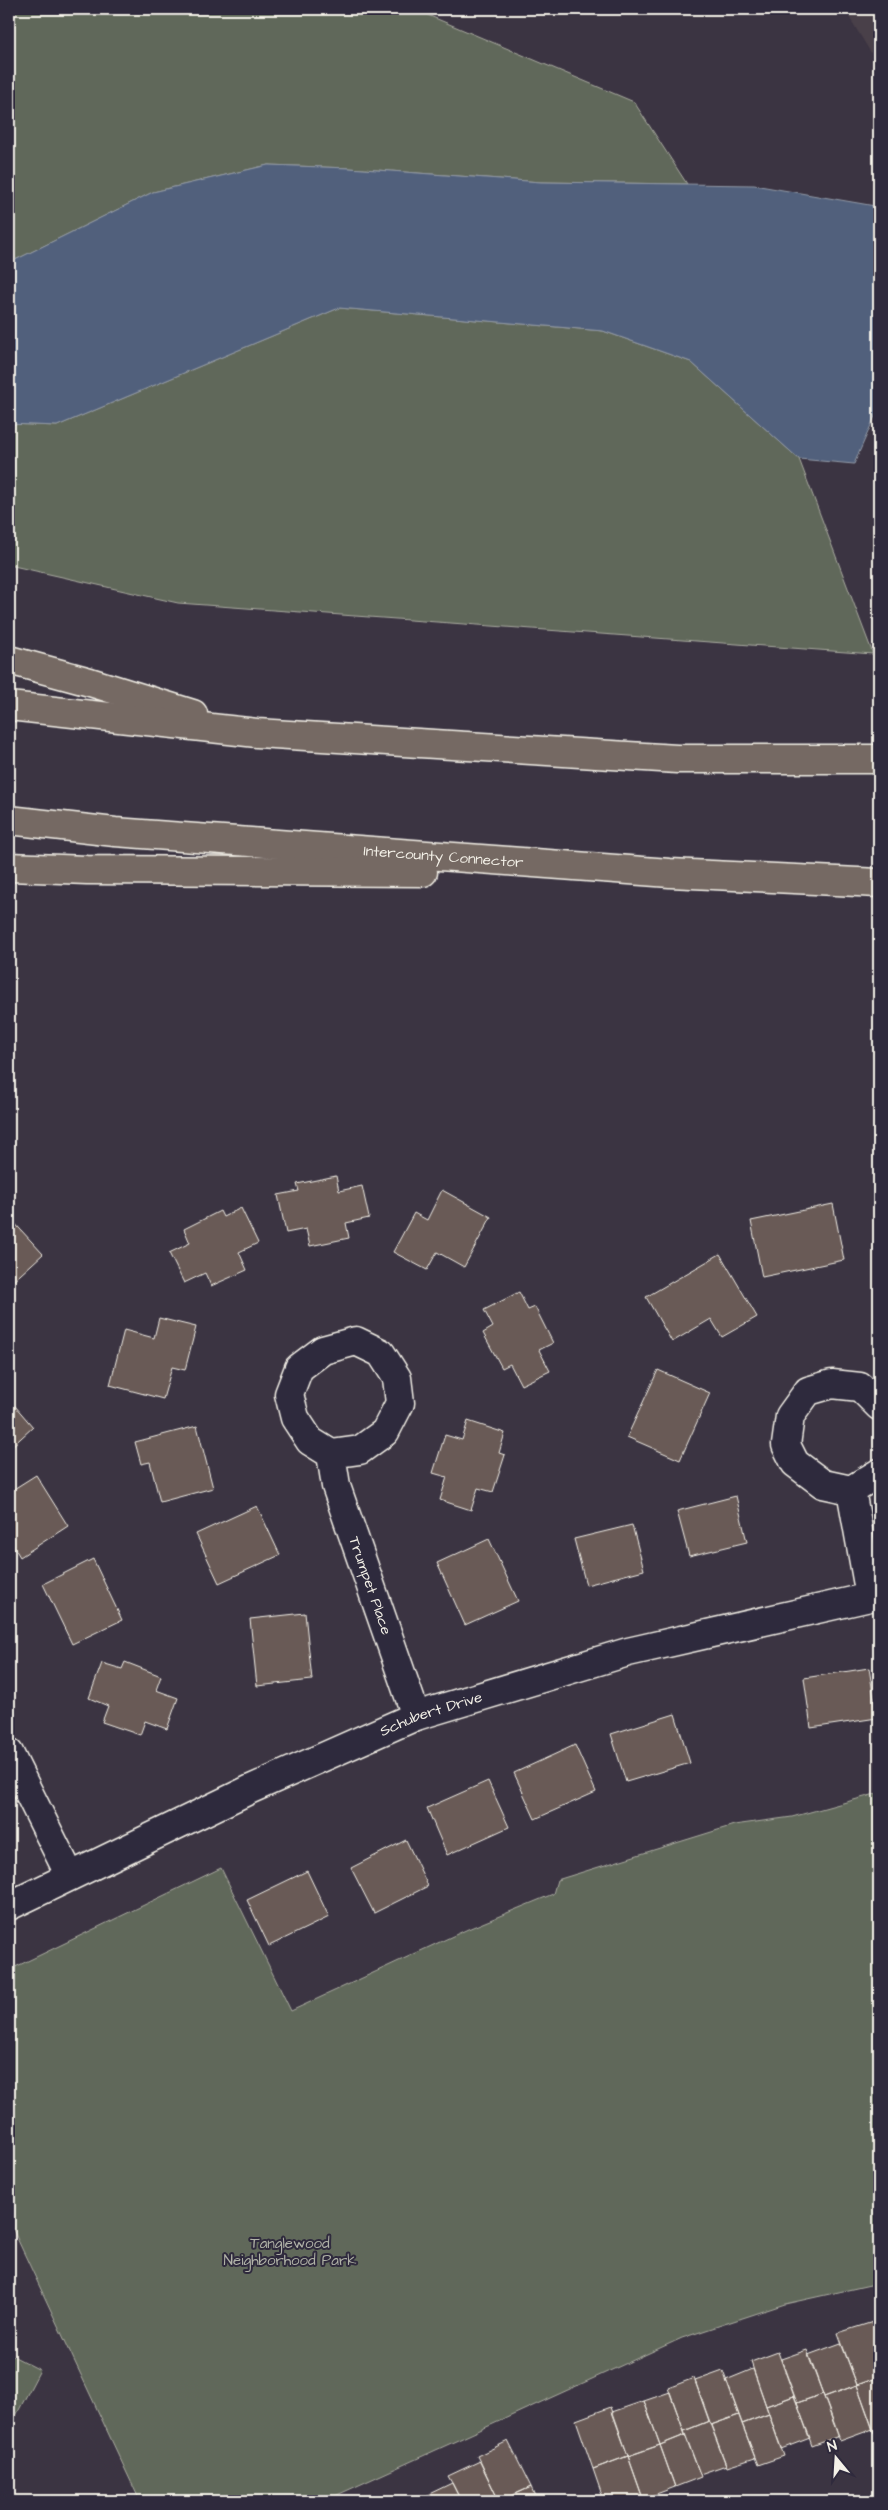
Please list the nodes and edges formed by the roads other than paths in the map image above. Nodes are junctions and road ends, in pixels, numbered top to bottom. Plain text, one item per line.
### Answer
1 (9, 660) edge
2 (9, 706) edge
3 (257, 733) junction
4 (879, 759) edge
5 (9, 820) edge
6 (9, 867) edge
7 (670, 873) junction
8 (879, 883) edge
9 (879, 1406) edge
10 (331, 1454) dead end
11 (879, 1473) edge
12 (851, 1490) junction
13 (875, 1595) edge
14 (416, 1716) junction
15 (9, 1752) edge
16 (70, 1876) junction
17 (9, 1906) edge

1 - 3 highway
2 - 3 highway
3 - 4 highway
5 - 7 highway, Intercounty Connector
6 - 7 highway
7 - 8 highway, Intercounty Connector
9 - 12 street
10 - 14 street, Trumpet Place
11 - 12 street
12 - 13 street
13 - 14 street, Schubert Drive
14 - 16 street, Schubert Drive
15 - 16 street
16 - 17 street, Schubert Drive

